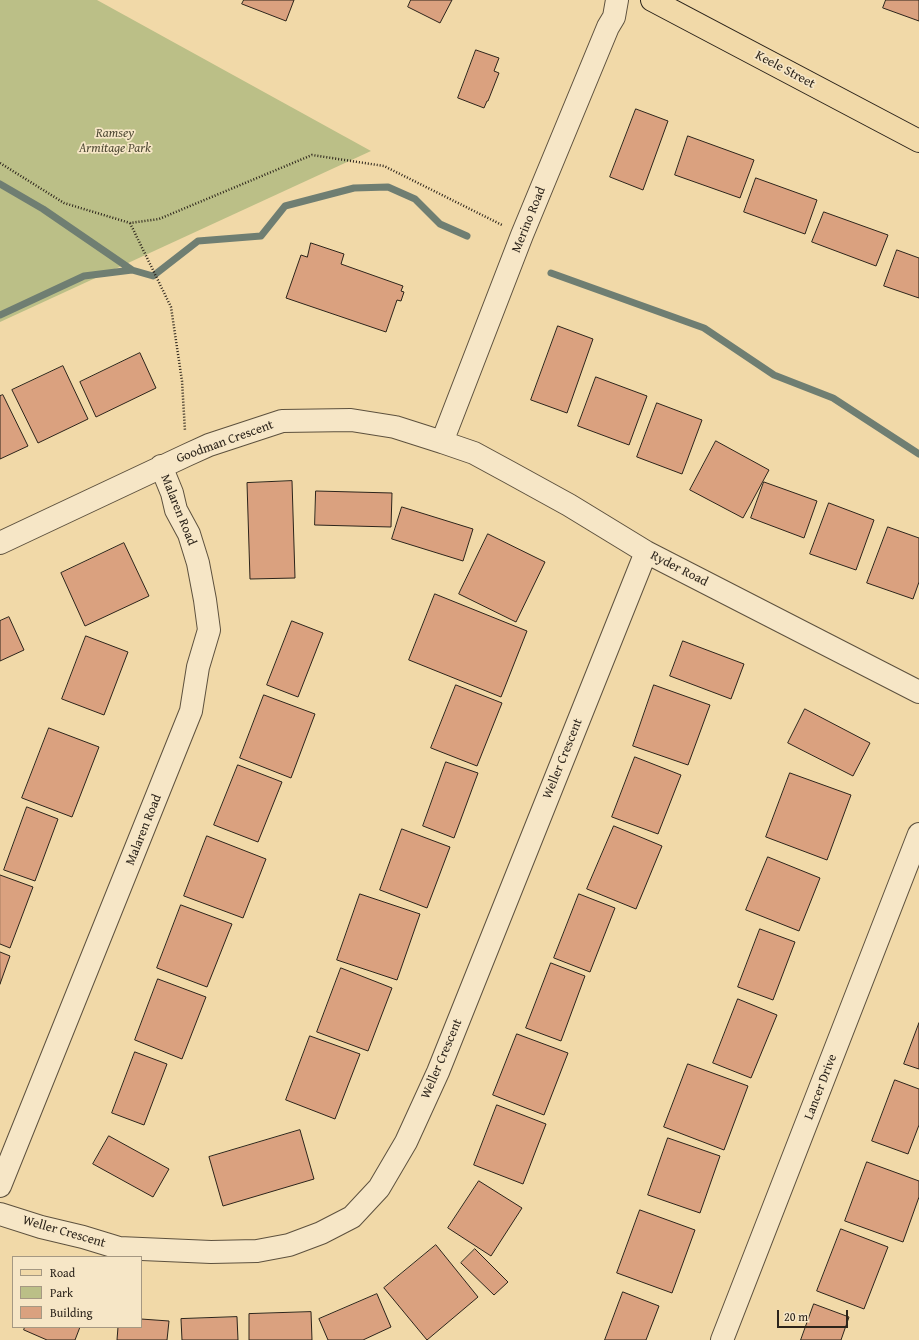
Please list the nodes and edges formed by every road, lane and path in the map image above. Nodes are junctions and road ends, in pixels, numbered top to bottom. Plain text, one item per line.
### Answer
1 (617, 0) edge
2 (652, 0) edge
3 (919, 141) edge
4 (0, 163) edge
5 (130, 223) junction
6 (522, 235) junction
7 (442, 442) junction
8 (187, 455) junction
9 (161, 466) junction
10 (0, 543) edge
11 (646, 552) junction
12 (919, 692) edge
13 (919, 834) edge
14 (0, 1186) edge
15 (0, 1214) edge
16 (722, 1340) edge

1 - 6 street, Merino Road
2 - 3 main road, Keele Street
4 - 5 path
5 - 6 path
5 - 8 path
6 - 7 street, Merino Road
7 - 8 street, Goodman Crescent
7 - 11 street, Ryder Road
8 - 9 street, Goodman Crescent
9 - 10 street, Goodman Crescent
9 - 14 street, Malaren Road
11 - 12 street, Ryder Road
11 - 15 street, Weller Crescent
13 - 16 street, Lancer Drive

